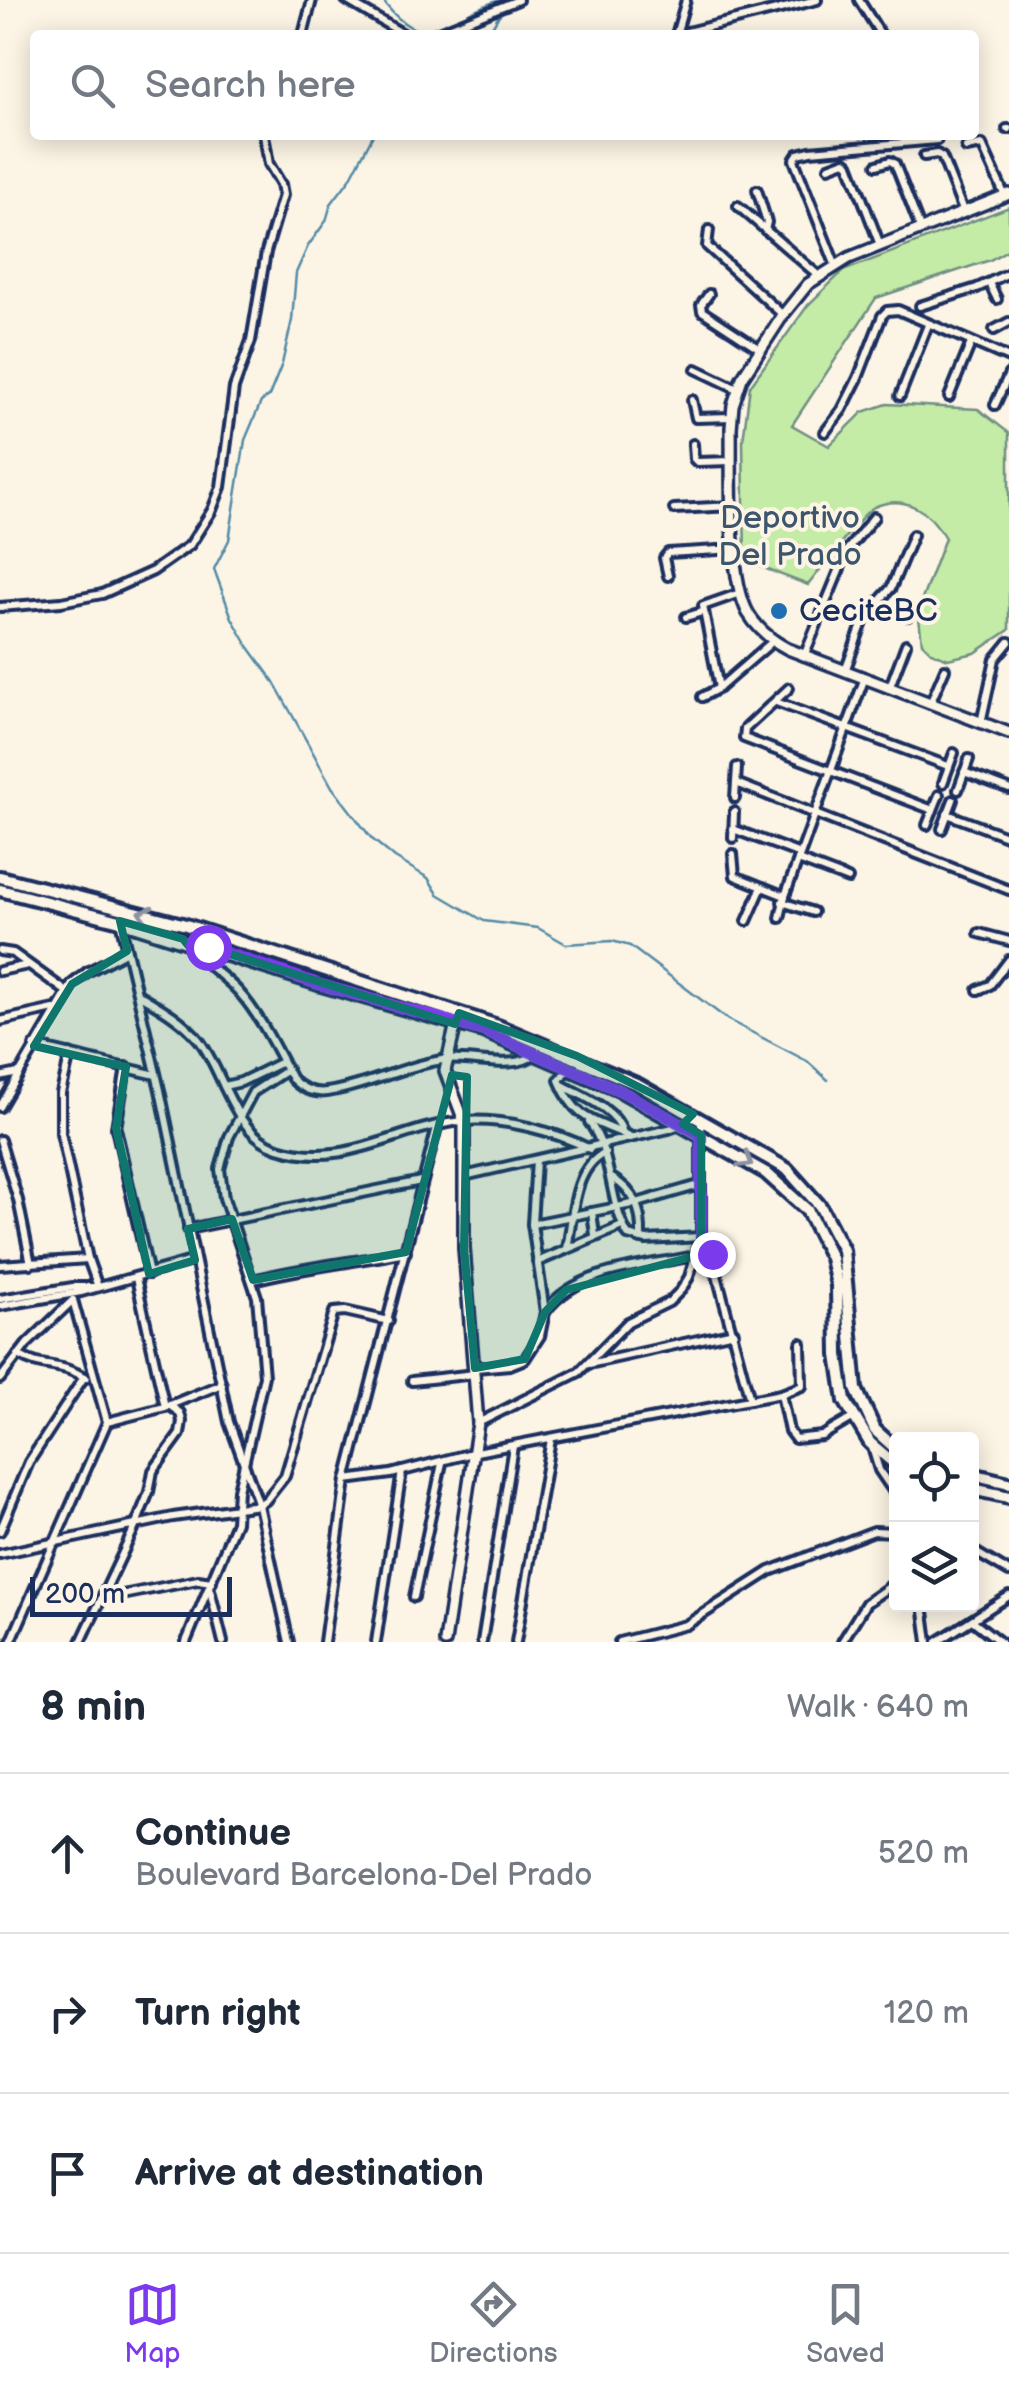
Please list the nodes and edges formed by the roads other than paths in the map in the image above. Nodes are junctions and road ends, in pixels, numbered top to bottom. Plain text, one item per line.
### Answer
1 (312, 0) edge
2 (346, 0) edge
3 (518, 0) edge
4 (686, 0) edge
5 (817, 0) edge
6 (858, 0) edge
7 (305, 30) edge
8 (397, 30) edge
9 (443, 30) edge
10 (677, 30) edge
11 (696, 30) edge
12 (878, 30) edge
13 (265, 140) edge
14 (937, 140) edge
15 (966, 148) dead end
16 (924, 156) dead end
17 (877, 165) dead end
18 (829, 167) dead end
19 (757, 190) dead end
20 (1007, 195) edge
21 (738, 206) dead end
22 (964, 214) junction
23 (710, 230) dead end
24 (765, 230) junction
25 (922, 230) junction
26 (880, 246) junction
27 (836, 264) junction
28 (1009, 274) edge
29 (819, 276) junction
30 (989, 283) junction
31 (708, 294) dead end
32 (996, 299) dead end
33 (920, 306) dead end
34 (784, 315) junction
35 (1009, 322) edge
36 (928, 325) junction
37 (994, 330) dead end
38 (970, 343) junction
39 (760, 349) junction
40 (1009, 358) edge
41 (696, 368) dead end
42 (1009, 374) edge
43 (738, 389) junction
44 (900, 396) dead end
45 (949, 397) dead end
46 (692, 400) dead end
47 (995, 405) dead end
48 (732, 417) junction
49 (825, 432) dead end
50 (692, 444) dead end
51 (732, 460) junction
52 (734, 506) junction
53 (674, 508) dead end
54 (874, 517) dead end
55 (912, 535) dead end
56 (735, 549) junction
57 (668, 576) dead end
58 (740, 593) junction
59 (874, 604) junction
60 (0, 607) edge
61 (703, 609) junction
62 (908, 616) dead end
63 (686, 617) dead end
64 (773, 641) junction
65 (1009, 642) edge
66 (906, 644) dead end
67 (804, 656) junction
68 (945, 669) dead end
69 (844, 672) junction
70 (864, 680) junction
71 (720, 688) junction
72 (789, 688) dead end
73 (889, 689) junction
74 (702, 697) dead end
75 (776, 702) junction
76 (930, 704) junction
77 (981, 723) junction
78 (846, 728) junction
79 (1009, 733) edge
80 (954, 753) dead end
81 (968, 759) dead end
82 (948, 766) junction
83 (737, 767) dead end
84 (830, 771) junction
85 (964, 772) junction
86 (736, 783) junction
87 (943, 783) dead end
88 (1009, 789) edge
89 (958, 790) dead end
90 (939, 794) dead end
91 (735, 798) dead end
92 (953, 800) dead end
93 (932, 810) junction
94 (734, 812) dead end
95 (947, 814) junction
96 (814, 815) junction
97 (926, 824) dead end
98 (942, 829) dead end
99 (1009, 837) edge
100 (733, 854) dead end
101 (799, 857) junction
102 (0, 877) edge
103 (848, 879) dead end
104 (762, 887) junction
105 (1009, 890) edge
106 (0, 894) edge
107 (784, 899) junction
108 (813, 912) dead end
109 (780, 918) dead end
110 (120, 920) junction
111 (747, 921) dead end
112 (979, 933) dead end
113 (183, 939) junction
114 (1009, 941) edge
115 (208, 947) junction
116 (127, 950) junction
117 (0, 951) edge
118 (1009, 960) edge
119 (201, 961) junction
120 (30, 965) junction
121 (0, 970) edge
122 (978, 990) dead end
123 (67, 992) junction
124 (137, 994) junction
125 (55, 1009) junction
126 (457, 1019) junction
127 (0, 1021) edge
128 (34, 1046) junction
129 (536, 1053) junction
130 (70, 1054) junction
131 (446, 1058) junction
132 (282, 1062) junction
133 (126, 1067) junction
134 (571, 1068) junction
135 (287, 1070) junction
136 (19, 1073) junction
137 (156, 1076) junction
138 (0, 1077) edge
139 (561, 1084) junction
140 (224, 1086) junction
141 (0, 1107) edge
142 (242, 1116) junction
143 (697, 1116) junction
144 (464, 1121) junction
145 (588, 1122) junction
146 (682, 1124) junction
147 (437, 1128) junction
148 (623, 1133) junction
149 (701, 1135) junction
150 (632, 1138) junction
151 (0, 1140) edge
152 (590, 1148) junction
153 (604, 1150) junction
154 (536, 1160) junction
155 (464, 1176) junction
156 (610, 1177) junction
157 (421, 1182) junction
158 (700, 1185) junction
159 (637, 1203) junction
160 (616, 1207) junction
161 (592, 1212) junction
162 (574, 1214) junction
163 (232, 1219) junction
164 (532, 1224) junction
165 (622, 1226) junction
166 (188, 1229) junction
167 (595, 1235) junction
168 (701, 1238) junction
169 (640, 1239) junction
170 (567, 1249) junction
171 (406, 1252) junction
172 (695, 1256) junction
173 (88, 1259) junction
174 (195, 1260) junction
175 (537, 1262) junction
176 (31, 1264) junction
177 (0, 1266) edge
178 (148, 1274) junction
179 (136, 1278) junction
180 (253, 1280) junction
181 (98, 1287) junction
182 (81, 1292) junction
183 (73, 1300) junction
184 (0, 1302) edge
185 (545, 1312) junction
186 (389, 1322) junction
187 (734, 1332) junction
188 (801, 1343) dead end
189 (838, 1355) junction
190 (18, 1356) junction
191 (851, 1358) junction
192 (588, 1364) junction
193 (476, 1371) junction
194 (84, 1377) junction
195 (0, 1380) edge
196 (412, 1381) dead end
197 (94, 1382) junction
198 (222, 1384) junction
199 (782, 1394) junction
200 (750, 1400) junction
201 (167, 1406) junction
202 (854, 1417) junction
203 (107, 1422) junction
204 (478, 1423) junction
205 (551, 1439) junction
206 (870, 1443) junction
207 (889, 1443) edge
208 (513, 1446) junction
209 (476, 1452) junction
210 (889, 1459) edge
211 (442, 1463) junction
212 (244, 1464) junction
213 (402, 1471) junction
214 (979, 1476) edge
215 (346, 1480) junction
216 (1009, 1482) edge
217 (889, 1485) edge
218 (979, 1491) edge
219 (1009, 1497) edge
220 (258, 1504) junction
221 (239, 1506) junction
222 (134, 1526) junction
223 (0, 1531) edge
224 (889, 1532) edge
225 (54, 1544) junction
226 (0, 1554) edge
227 (979, 1554) edge
228 (1009, 1572) edge
229 (211, 1585) junction
230 (889, 1587) edge
231 (1009, 1596) edge
232 (414, 1597) dead end
233 (100, 1600) junction
234 (925, 1612) edge
235 (972, 1620) junction
236 (11, 1642) edge
237 (81, 1642) edge
238 (185, 1642) edge
239 (224, 1642) edge
240 (290, 1642) edge
241 (324, 1642) edge
242 (376, 1642) edge
243 (445, 1642) edge
244 (482, 1642) edge
245 (516, 1642) edge
246 (618, 1642) edge
247 (842, 1642) edge
248 (928, 1642) edge
249 (936, 1642) edge
250 (1000, 1642) edge

1 - 7 street
2 - 8 street
3 - 9 street
4 - 10 street
5 - 11 street
6 - 12 street
13 - 60 street
14 - 27 street
15 - 20 street
16 - 22 street
17 - 25 street
18 - 26 street
19 - 24 street
20 - 22 street
21 - 24 street
22 - 25 street
23 - 34 street
24 - 29 street
25 - 26 street
26 - 27 street
27 - 29 street
28 - 30 street
29 - 34 street
30 - 32 street
30 - 33 street
31 - 39 street
34 - 39 street
35 - 37 street
36 - 38 street
36 - 44 street
36 - 49 street
38 - 40 street
38 - 45 street
39 - 43 street
41 - 43 street
42 - 47 street
43 - 48 street
46 - 48 street
48 - 51 street
50 - 51 street
51 - 52 street
52 - 53 street
52 - 56 street
54 - 67 street
55 - 59 street
56 - 57 street
56 - 58 street
58 - 61 street
58 - 64 street
59 - 62 street
59 - 69 street
61 - 63 street
61 - 71 street
64 - 67 street
64 - 71 street
65 - 77 street
66 - 73 street
67 - 69 street
68 - 76 street
69 - 70 street
70 - 73 street
70 - 78 street
71 - 74 street
72 - 75 street
73 - 76 street
75 - 78 street
75 - 84 street
76 - 77 street
77 - 79 street
78 - 82 street
78 - 84 street
80 - 82 street
81 - 85 street
82 - 87 street
83 - 86 street
84 - 93 street
84 - 96 street
85 - 88 street
85 - 89 street
86 - 91 street
86 - 96 street
90 - 93 street
92 - 95 street
93 - 97 street
94 - 101 street
95 - 98 street
95 - 99 street
96 - 101 street
96 - 105 street
100 - 104 street
101 - 103 street
101 - 107 street
126 -> 102 main road
104 - 107 street
104 - 111 street
106 - 110 main road
107 - 108 street
107 - 109 street
110 - 113 main road
110 - 116 street
112 - 114 street
113 - 115 main road
113 - 119 street
115 - 119 street
115 - 126 main road
116 - 123 street
116 - 124 street
117 - 120 street
118 - 122 street
119 - 132 street
120 - 121 street
120 - 123 street
123 - 125 street
124 - 137 street
124 - 140 street
125 - 127 street
125 - 128 street
126 - 129 main road
126 - 131 street
126 - 143 main road
128 - 130 street
128 - 136 street
129 - 131 street
129 - 134 main road
130 - 133 street
130 - 173 street
131 - 135 street
131 - 144 street
132 - 135 street
132 - 140 street
133 - 137 street
133 - 178 street
134 - 139 street
134 - 146 main road
135 - 142 street
136 - 138 street
136 - 141 street
137 - 166 street
139 - 145 street
139 - 148 street
140 - 142 street
142 - 147 street
142 - 163 street
143 - 146 street
143 - 149 street
143 - 191 main road
144 - 147 street
144 - 152 street
144 - 155 street
145 - 148 street
145 - 153 street
146 - 149 main road
146 - 150 street
147 - 157 street
148 - 150 street
149 - 158 street
149 -> 189 main road
150 - 153 street
151 - 176 street
152 - 153 street
152 - 154 street
153 - 156 street
153 - 162 street
154 - 155 street
154 - 164 street
155 - 193 street
156 - 159 street
156 - 160 street
157 - 163 street
157 - 171 street
158 - 159 street
158 - 168 street
159 - 160 street
159 - 169 street
160 - 161 street
160 - 165 street
161 - 162 street
161 - 167 street
162 - 164 street
162 - 170 street
163 - 166 street
163 - 180 street
164 - 175 street
165 - 167 street
165 - 169 street
166 - 174 street
167 - 170 street
168 - 169 street
168 - 172 street
168 - 187 street
170 - 175 street
171 - 180 street
171 - 186 street
172 - 185 street
172 - 192 street
173 - 176 street
173 - 181 street
174 - 178 street
174 - 198 street
175 - 185 street
176 - 177 street
178 - 179 street
179 - 181 street
179 - 201 street
180 - 212 street
181 - 182 street
181 - 184 street
182 - 183 street
182 - 184 street
183 - 190 street
183 - 197 street
185 - 193 street
186 - 215 street
186 - 220 street
187 - 192 street
187 - 200 street
188 - 199 street
189 - 191 main road
189 - 202 main road
190 - 194 street
190 - 195 street
191 - 207 main road
192 - 204 street
193 - 196 street
193 - 204 street
194 - 197 street
194 - 223 street
197 - 203 street
198 - 201 street
198 - 212 street
199 - 200 street
199 - 202 street
200 - 205 street
201 - 203 street
201 - 222 street
202 - 206 main road
203 - 225 street
204 - 209 street
205 - 208 street
205 - 245 street
206 - 210 main road
206 - 217 street
208 - 209 street
208 - 244 street
209 - 211 street
209 - 243 street
211 - 213 street
211 - 232 street
212 - 220 street
212 - 221 street
213 - 215 street
213 - 242 street
214 - 216 main road
215 - 241 street
218 - 219 main road
220 - 221 street
220 - 240 street
221 - 222 street
221 - 229 street
222 - 225 street
222 - 233 street
224 - 246 street
225 - 226 street
225 - 236 street
227 - 228 street
229 - 233 street
229 - 238 street
229 - 239 street
230 - 247 street
231 - 235 street
233 - 237 street
234 - 248 street
235 - 249 street
235 - 250 street

